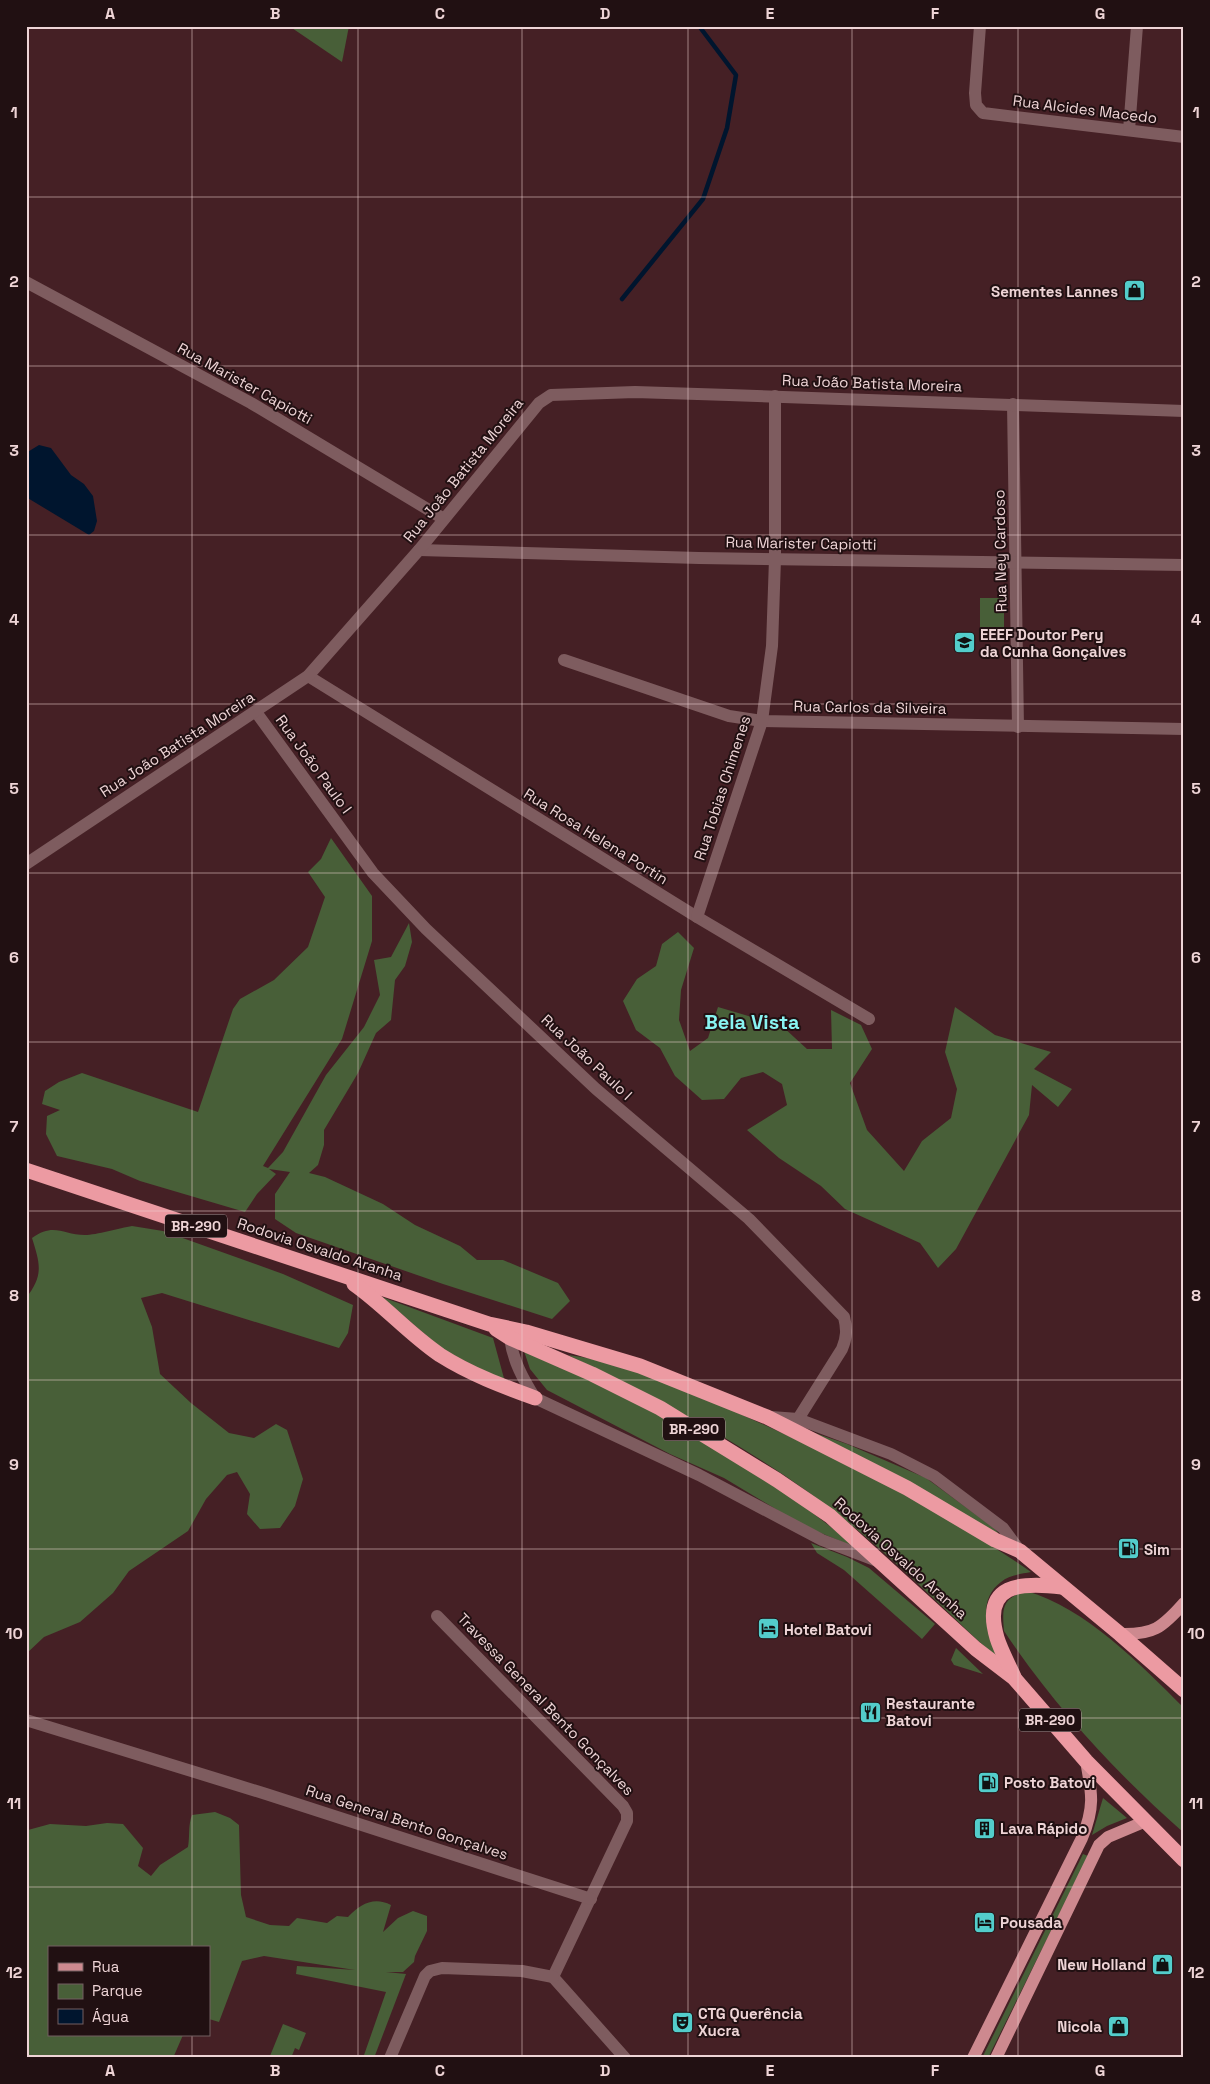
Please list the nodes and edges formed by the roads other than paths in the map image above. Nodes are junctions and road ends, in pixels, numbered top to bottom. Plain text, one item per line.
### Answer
1 (980, 26) edge
2 (1137, 26) edge
3 (1129, 130) junction
4 (1184, 137) edge
5 (26, 282) edge
6 (775, 396) junction
7 (1013, 404) junction
8 (1184, 411) edge
9 (444, 519) junction
10 (419, 550) junction
11 (775, 559) junction
12 (1017, 563) junction
13 (1184, 565) edge
14 (564, 660) dead end
15 (308, 676) junction
16 (256, 712) junction
17 (762, 722) junction
18 (1018, 727) junction
19 (1184, 729) edge
20 (26, 864) edge
21 (697, 917) junction
22 (869, 1019) dead end
23 (26, 1170) edge
24 (340, 1274) junction
25 (488, 1324) junction
26 (510, 1338) junction
27 (535, 1398) junction
28 (766, 1417) junction
29 (798, 1419) junction
30 (1020, 1551) junction
31 (882, 1563) junction
32 (1063, 1587) junction
33 (1184, 1603) edge
34 (437, 1616) dead end
35 (1120, 1634) junction
36 (1014, 1678) junction
37 (1184, 1690) edge
38 (26, 1720) edge
39 (1086, 1761) junction
40 (1146, 1821) junction
41 (1082, 1838) junction
42 (1099, 1845) junction
43 (1184, 1860) edge
44 (590, 1899) junction
45 (553, 1977) junction
46 (390, 2058) edge
47 (625, 2058) edge
48 (973, 2058) edge
49 (996, 2058) edge

1 - 3 street, Rua Alcides Macedo
2 - 3 street
3 - 4 street, Rua Alcides Macedo
5 - 9 street, Rua Marister Capiotti
6 - 7 street, Rua João Batista Moreira
6 - 9 street, Rua João Batista Moreira
6 - 11 street, Rua Tobias Chimenes
7 - 8 street, Rua João Batista Moreira
7 - 12 street, Rua Ney Cardoso
9 - 10 street, Rua João Batista Moreira
10 - 11 street, Rua Marister Capiotti
10 - 15 street, Rua João Batista Moreira
11 - 12 street, Rua Marister Capiotti
11 - 17 street, Rua Tobias Chimenes
12 - 13 street, Rua Marister Capiotti
12 - 18 street, Rua Ney Cardoso
14 - 17 street, Rua Carlos da Silveira
15 - 16 street, Rua João Batista Moreira
15 - 21 street, Rua Rosa Helena Portin
16 - 20 street, Rua João Batista Moreira
16 - 29 street, Rua João Paulo I
17 - 18 street, Rua Carlos da Silveira
17 - 21 street, Rua Tobias Chimenes
18 - 19 street, Rua Carlos da Silveira
21 - 22 street, Rua Rosa Helena Portin
23 - 24 highway, Rodovia Osvaldo Aranha / BR-290
24 - 25 highway, Rodovia Osvaldo Aranha / BR-290
24 - 27 highway
25 - 26 highway, Rodovia Osvaldo Aranha / BR-290
25 - 28 highway, Rodovia Osvaldo Aranha / BR-290
26 - 27 street
26 - 31 highway, Rodovia Osvaldo Aranha / BR-290
27 - 31 street
28 - 29 street
28 - 30 highway, Rodovia Osvaldo Aranha / BR-290
29 - 30 street
30 - 32 highway, Rodovia Osvaldo Aranha / BR-290
31 - 36 highway, Rodovia Osvaldo Aranha / BR-290
32 - 35 highway, Rodovia Osvaldo Aranha / BR-290
32 - 36 highway, BR-290
33 - 35 main road
34 - 44 street, Travessa General Bento Gonçalves
35 - 37 highway, Rodovia Osvaldo Aranha / BR-290
36 - 39 highway, Rodovia Osvaldo Aranha / BR-290
38 - 44 street, Rua General Bento Gonçalves
39 - 40 highway, Rodovia Osvaldo Aranha / BR-290
39 - 41 main road
40 - 42 main road
40 - 43 highway, Rodovia Osvaldo Aranha / BR-290
41 - 42 main road
41 - 48 main road
42 - 49 main road
44 - 45 street
45 - 46 street
45 - 47 street

